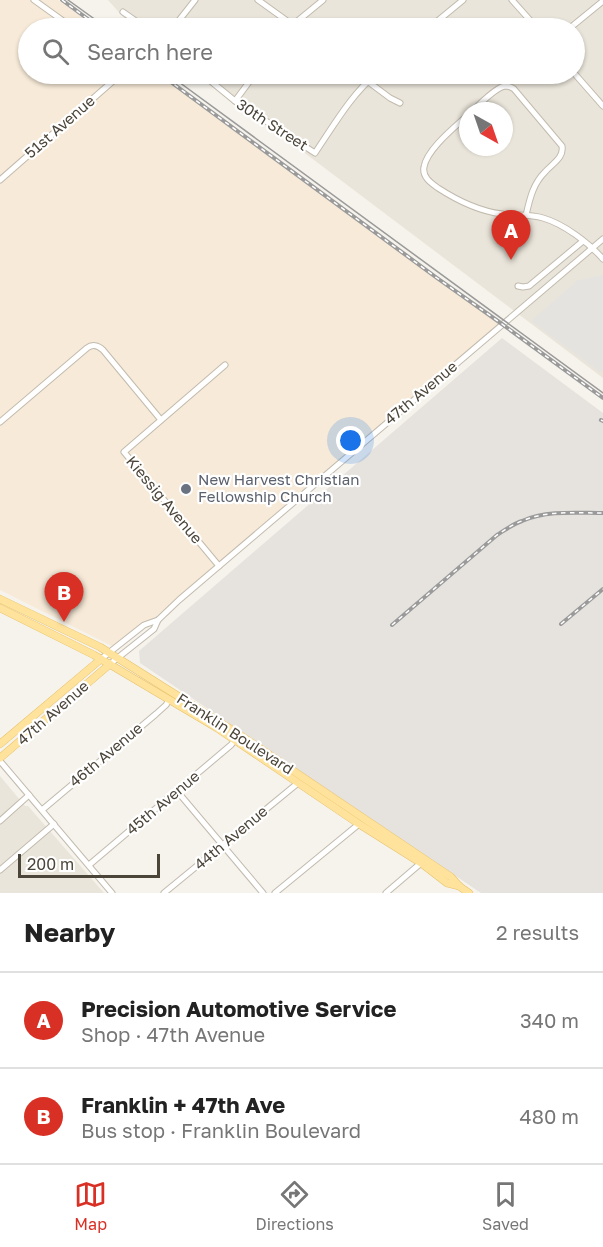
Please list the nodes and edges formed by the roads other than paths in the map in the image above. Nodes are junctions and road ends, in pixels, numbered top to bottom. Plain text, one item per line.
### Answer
1 (34, 0) edge
2 (195, 0) edge
3 (258, 0) edge
4 (322, 0) edge
5 (463, 0) edge
6 (512, 0) edge
7 (603, 1) edge
8 (123, 12) dead end
9 (59, 18) edge
10 (132, 18) edge
11 (181, 18) edge
12 (281, 18) edge
13 (303, 18) edge
14 (441, 18) edge
15 (528, 18) edge
16 (582, 18) edge
17 (110, 84) edge
18 (214, 84) edge
19 (248, 84) edge
20 (366, 84) edge
21 (372, 84) edge
22 (584, 84) edge
23 (235, 101) junction
24 (482, 102) edge
25 (400, 103) dead end
26 (603, 106) edge
27 (459, 123) edge
28 (0, 180) edge
29 (526, 214) junction
30 (603, 238) edge
31 (583, 241) junction
32 (593, 247) junction
33 (603, 259) edge
34 (518, 286) dead end
35 (225, 365) dead end
36 (161, 420) junction
37 (0, 422) edge
38 (219, 566) junction
39 (0, 599) edge
40 (0, 608) edge
41 (158, 620) junction
42 (109, 653) junction
43 (117, 659) junction
44 (101, 660) junction
45 (110, 664) junction
46 (169, 700) junction
47 (183, 708) junction
48 (221, 723) junction
49 (235, 740) junction
50 (0, 744) edge
51 (260, 756) junction
52 (0, 759) edge
53 (298, 783) junction
54 (177, 791) junction
55 (29, 795) junction
56 (42, 810) junction
57 (0, 821) edge
58 (54, 824) junction
59 (359, 824) junction
60 (222, 845) junction
61 (420, 863) junction
62 (89, 865) junction
63 (0, 870) edge
64 (459, 886) junction
65 (112, 893) edge
66 (165, 893) edge
67 (263, 893) edge
68 (276, 893) edge
69 (386, 893) edge
70 (469, 893) edge

1 - 9 street
2 - 11 street
3 - 12 street
4 - 13 street
5 - 14 street
6 - 15 street
7 - 16 street
8 - 10 street
17 - 28 street, 51st Avenue
18 - 23 street, 30th Street
19 - 23 street
20 - 23 street, 30th Street
21 - 25 street
22 - 26 street
24 - 29 street
27 - 29 street
29 - 31 street
30 - 32 street, 47th Avenue
31 - 32 street
31 - 34 street
32 - 33 street
32 - 38 street, 47th Avenue
35 - 36 street, Kiessig Avenue
36 - 37 street
36 - 38 street, Kiessig Avenue
38 - 41 street, 47th Avenue
39 - 42 main road, Franklin Boulevard
40 - 44 main road, Franklin Boulevard
41 - 42 street, 47th Avenue
41 - 43 street, 47th Avenue
42 - 43 main road, Franklin Boulevard
42 - 44 street, 47th Avenue
43 - 45 street, 47th Avenue
43 - 48 main road, Franklin Boulevard
44 - 45 main road, Franklin Boulevard
44 - 50 main road, 47th Avenue
45 - 46 main road, Franklin Boulevard
45 - 52 main road, 47th Avenue
46 - 47 main road, Franklin Boulevard
46 - 56 street, 46th Avenue
47 - 48 main road
47 - 49 main road, Franklin Boulevard
48 - 51 main road
48 - 64 main road, Franklin Boulevard
49 - 51 main road, Franklin Boulevard
49 - 54 street, 45th Avenue
51 - 53 main road, Franklin Boulevard
52 - 55 street
53 - 59 main road, Franklin Boulevard
53 - 60 street, 44th Avenue
54 - 60 street
54 - 62 street, 45th Avenue
55 - 56 street
55 - 57 street
56 - 58 street
58 - 62 street
58 - 63 street
59 - 61 main road, Franklin Boulevard
59 - 68 street
60 - 66 street, 44th Avenue
60 - 67 street
61 - 64 main road, Franklin Boulevard
61 - 69 street
62 - 65 street
64 - 70 main road, Franklin Boulevard

